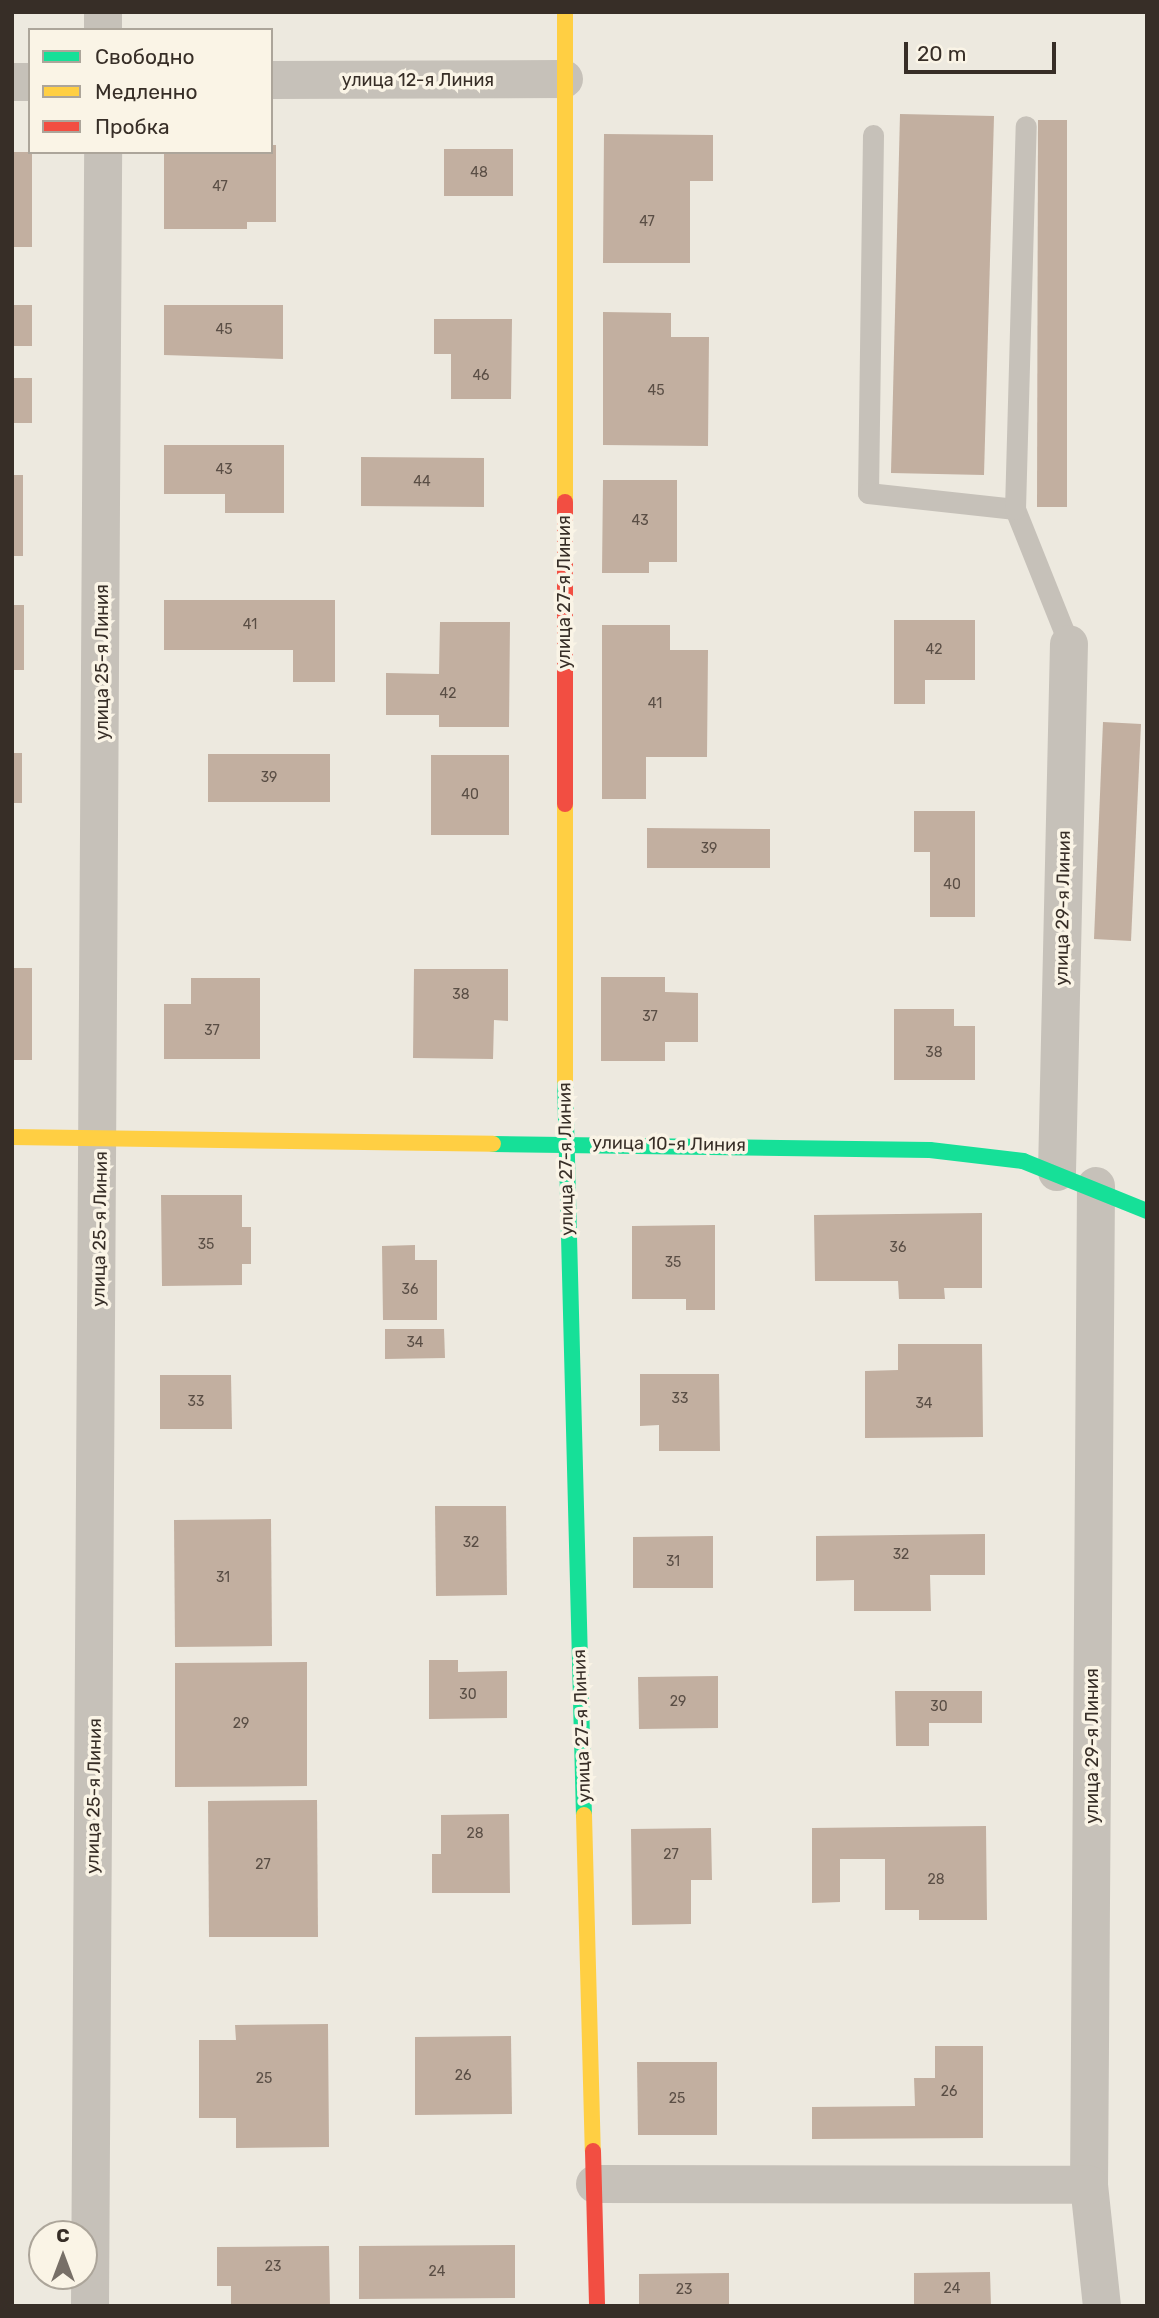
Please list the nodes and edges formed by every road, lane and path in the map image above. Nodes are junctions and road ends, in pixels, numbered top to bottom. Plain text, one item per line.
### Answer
1 (565, 12) edge
2 (564, 79) junction
3 (273, 80) edge
4 (1026, 127) dead end
5 (873, 135) dead end
6 (103, 154) edge
7 (1015, 509) junction
8 (1069, 644) joint
9 (12, 1137) edge
10 (100, 1137) junction
11 (565, 1142) junction
12 (1057, 1172) junction
13 (1096, 1186) junction
14 (1147, 1212) edge
15 (595, 2184) junction
16 (1089, 2185) junction
17 (90, 2306) edge
18 (597, 2306) edge
19 (1102, 2306) edge

1 - 2 street, улица 27-я Линия
2 - 3 street, улица 12-я Линия
2 - 11 street, улица 27-я Линия
4 - 7 lane
5 - 7 lane
6 - 10 street, улица 25-я Линия
7 - 8 lane
8 - 12 street, улица 29-я Линия
9 - 10 street, улица 10-я Линия
10 - 11 street, улица 10-я Линия
10 - 17 street, улица 25-я Линия
11 - 12 street, улица 10-я Линия
11 - 15 street, улица 27-я Линия
12 - 13 street, улица 10-я Линия
13 - 14 street, улица 10-я Линия
13 - 16 street, улица 29-я Линия
15 - 16 street
15 - 18 street, улица 27-я Линия
16 - 19 street, улица 29-я Линия

